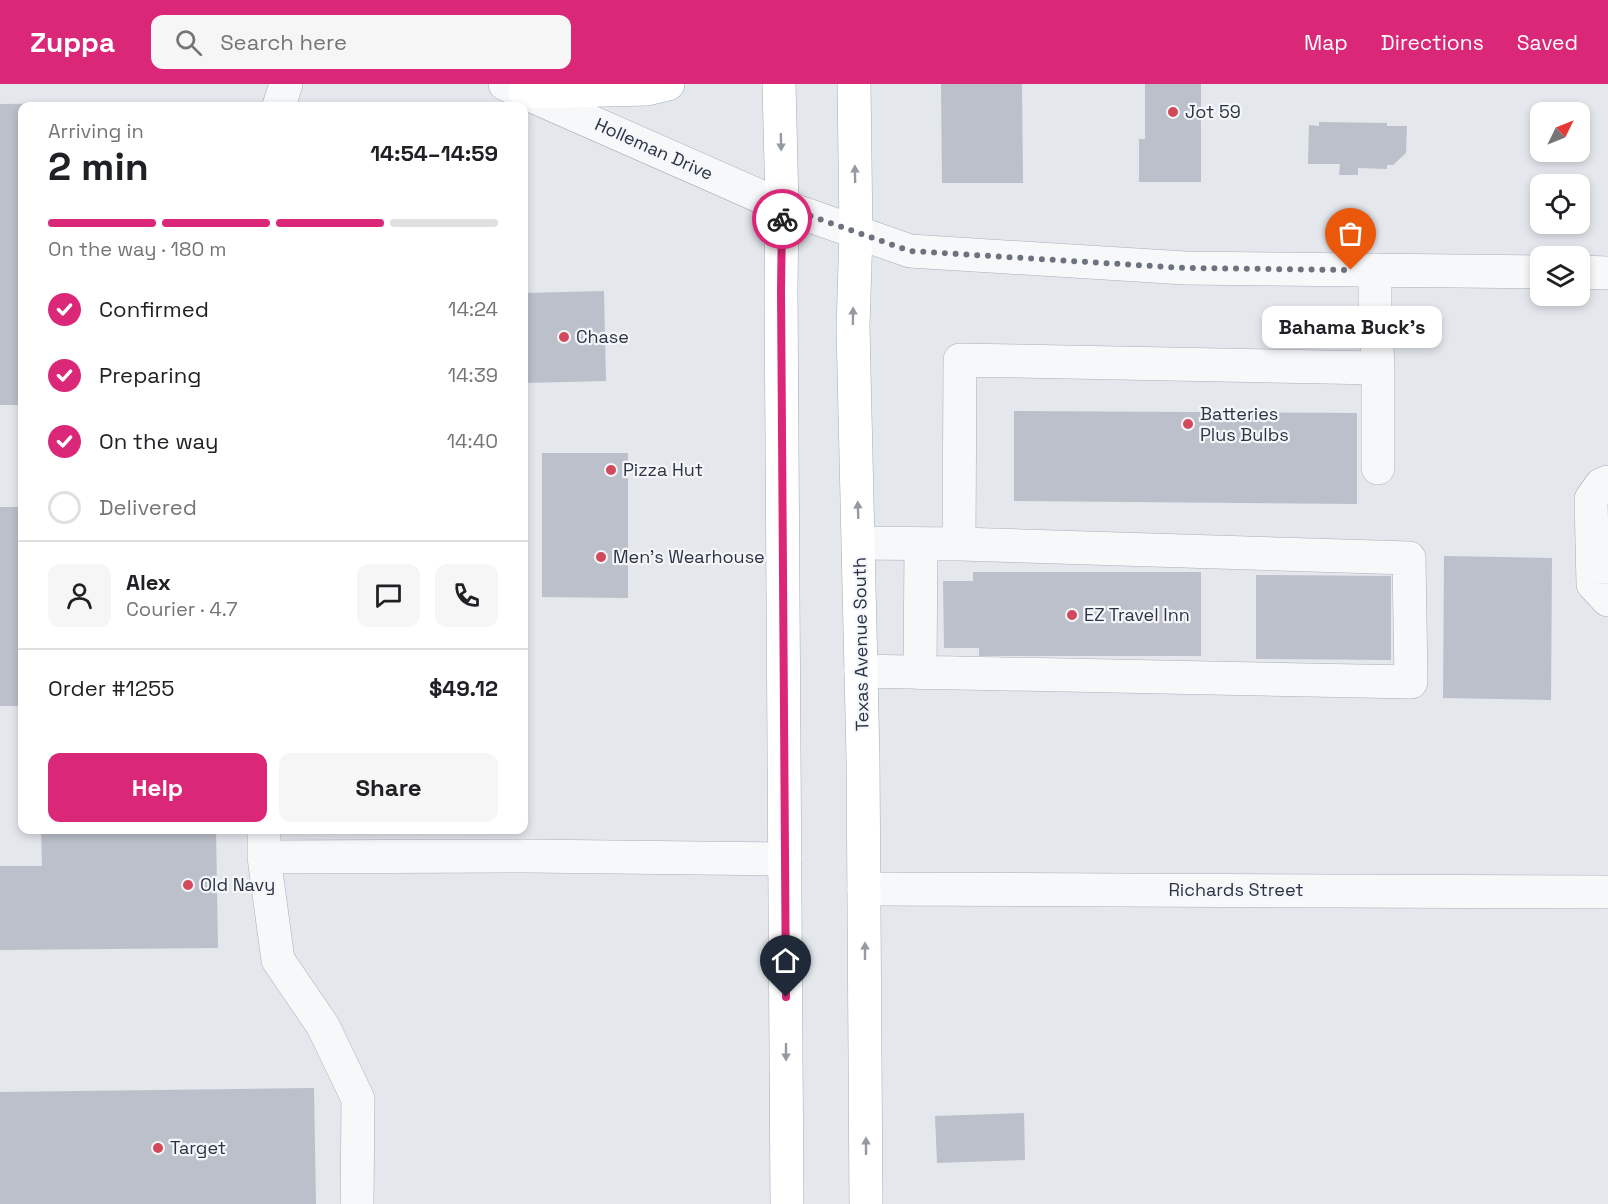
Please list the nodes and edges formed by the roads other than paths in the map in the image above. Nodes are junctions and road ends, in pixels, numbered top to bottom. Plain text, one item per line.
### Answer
1 (286, 84) edge
2 (668, 84) edge
3 (779, 84) edge
4 (854, 84) edge
5 (516, 87) edge
6 (280, 102) edge
7 (782, 206) junction
8 (856, 233) junction
9 (1375, 270) junction
10 (1530, 272) edge
11 (1590, 272) edge
12 (1608, 273) edge
13 (1378, 368) junction
14 (1378, 468) dead end
15 (1608, 482) edge
16 (859, 543) junction
17 (921, 544) junction
18 (959, 544) junction
19 (1608, 600) edge
20 (861, 671) junction
21 (920, 673) junction
22 (264, 843) edge
23 (785, 859) junction
24 (864, 889) junction
25 (1608, 892) edge
26 (357, 1204) edge
27 (788, 1204) edge
28 (866, 1204) edge

1 - 6 street
2 - 5 main road
3 -> 7 main road
8 -> 4 main road, Texas Avenue South
5 - 7 street, Holleman Drive
7 - 8 street, Holleman Drive
7 - 23 main road
8 - 9 street, Holleman Drive
16 -> 8 main road, Texas Avenue South
9 - 10 street, Holleman Drive
9 - 13 street
11 - 12 street
13 - 14 street
13 - 18 street
15 - 19 street
16 - 17 street
16 - 20 main road, Texas Avenue South
17 - 18 street
17 - 21 street
18 - 21 street
20 - 21 street
20 - 24 main road, Texas Avenue South
22 - 23 street
22 - 26 street
23 -> 27 main road
24 - 25 street, Richards Street
28 -> 24 main road, Texas Avenue South

